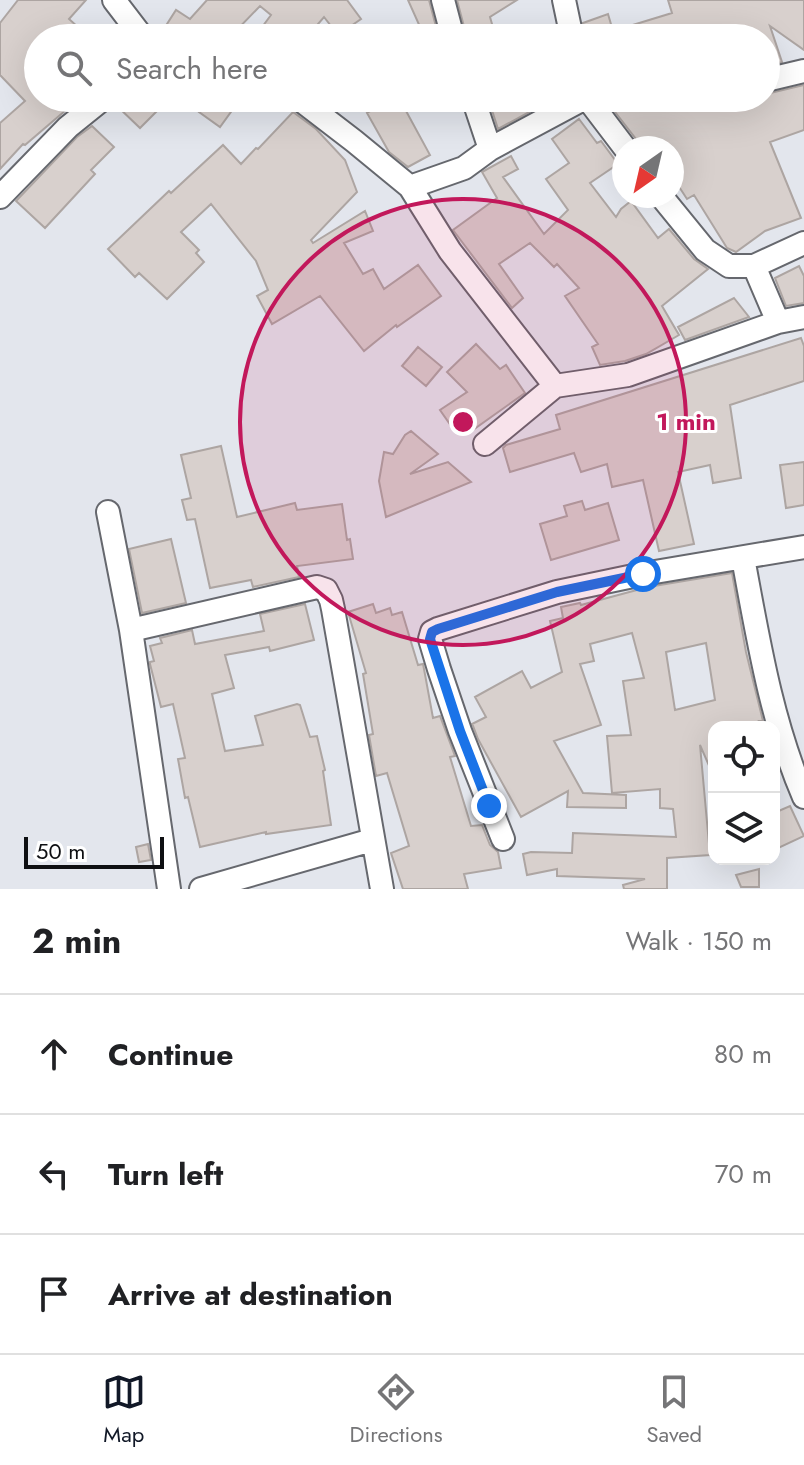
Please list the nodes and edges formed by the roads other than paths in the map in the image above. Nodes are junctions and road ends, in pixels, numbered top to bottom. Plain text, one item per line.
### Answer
1 (114, 0) edge
2 (443, 0) edge
3 (564, 0) edge
4 (132, 24) edge
5 (449, 24) edge
6 (569, 24) edge
7 (804, 71) edge
8 (780, 77) edge
9 (87, 112) edge
10 (316, 112) edge
11 (478, 112) edge
12 (560, 112) edge
13 (597, 112) edge
14 (616, 136) edge
15 (490, 149) junction
16 (410, 187) junction
17 (0, 197) edge
18 (671, 208) edge
19 (804, 243) edge
20 (754, 266) junction
21 (804, 317) edge
22 (778, 322) junction
23 (555, 386) junction
24 (485, 444) dead end
25 (108, 512) dead end
26 (804, 547) edge
27 (743, 558) junction
28 (131, 630) junction
29 (804, 797) edge
30 (503, 839) dead end
31 (372, 840) junction
32 (169, 889) edge
33 (201, 889) edge
34 (382, 889) edge

1 - 4 street
2 - 5 street
3 - 6 street
7 - 8 street
9 - 17 street
10 - 16 street
11 - 15 street
12 - 15 street
13 - 14 street
15 - 16 street
16 - 23 street
18 - 20 street
19 - 20 street
20 - 22 street
21 - 22 street
22 - 23 street
23 - 24 street
25 - 28 street
26 - 27 street
27 - 29 street
27 - 30 street
28 - 31 street
28 - 32 street
31 - 33 street
31 - 34 street

